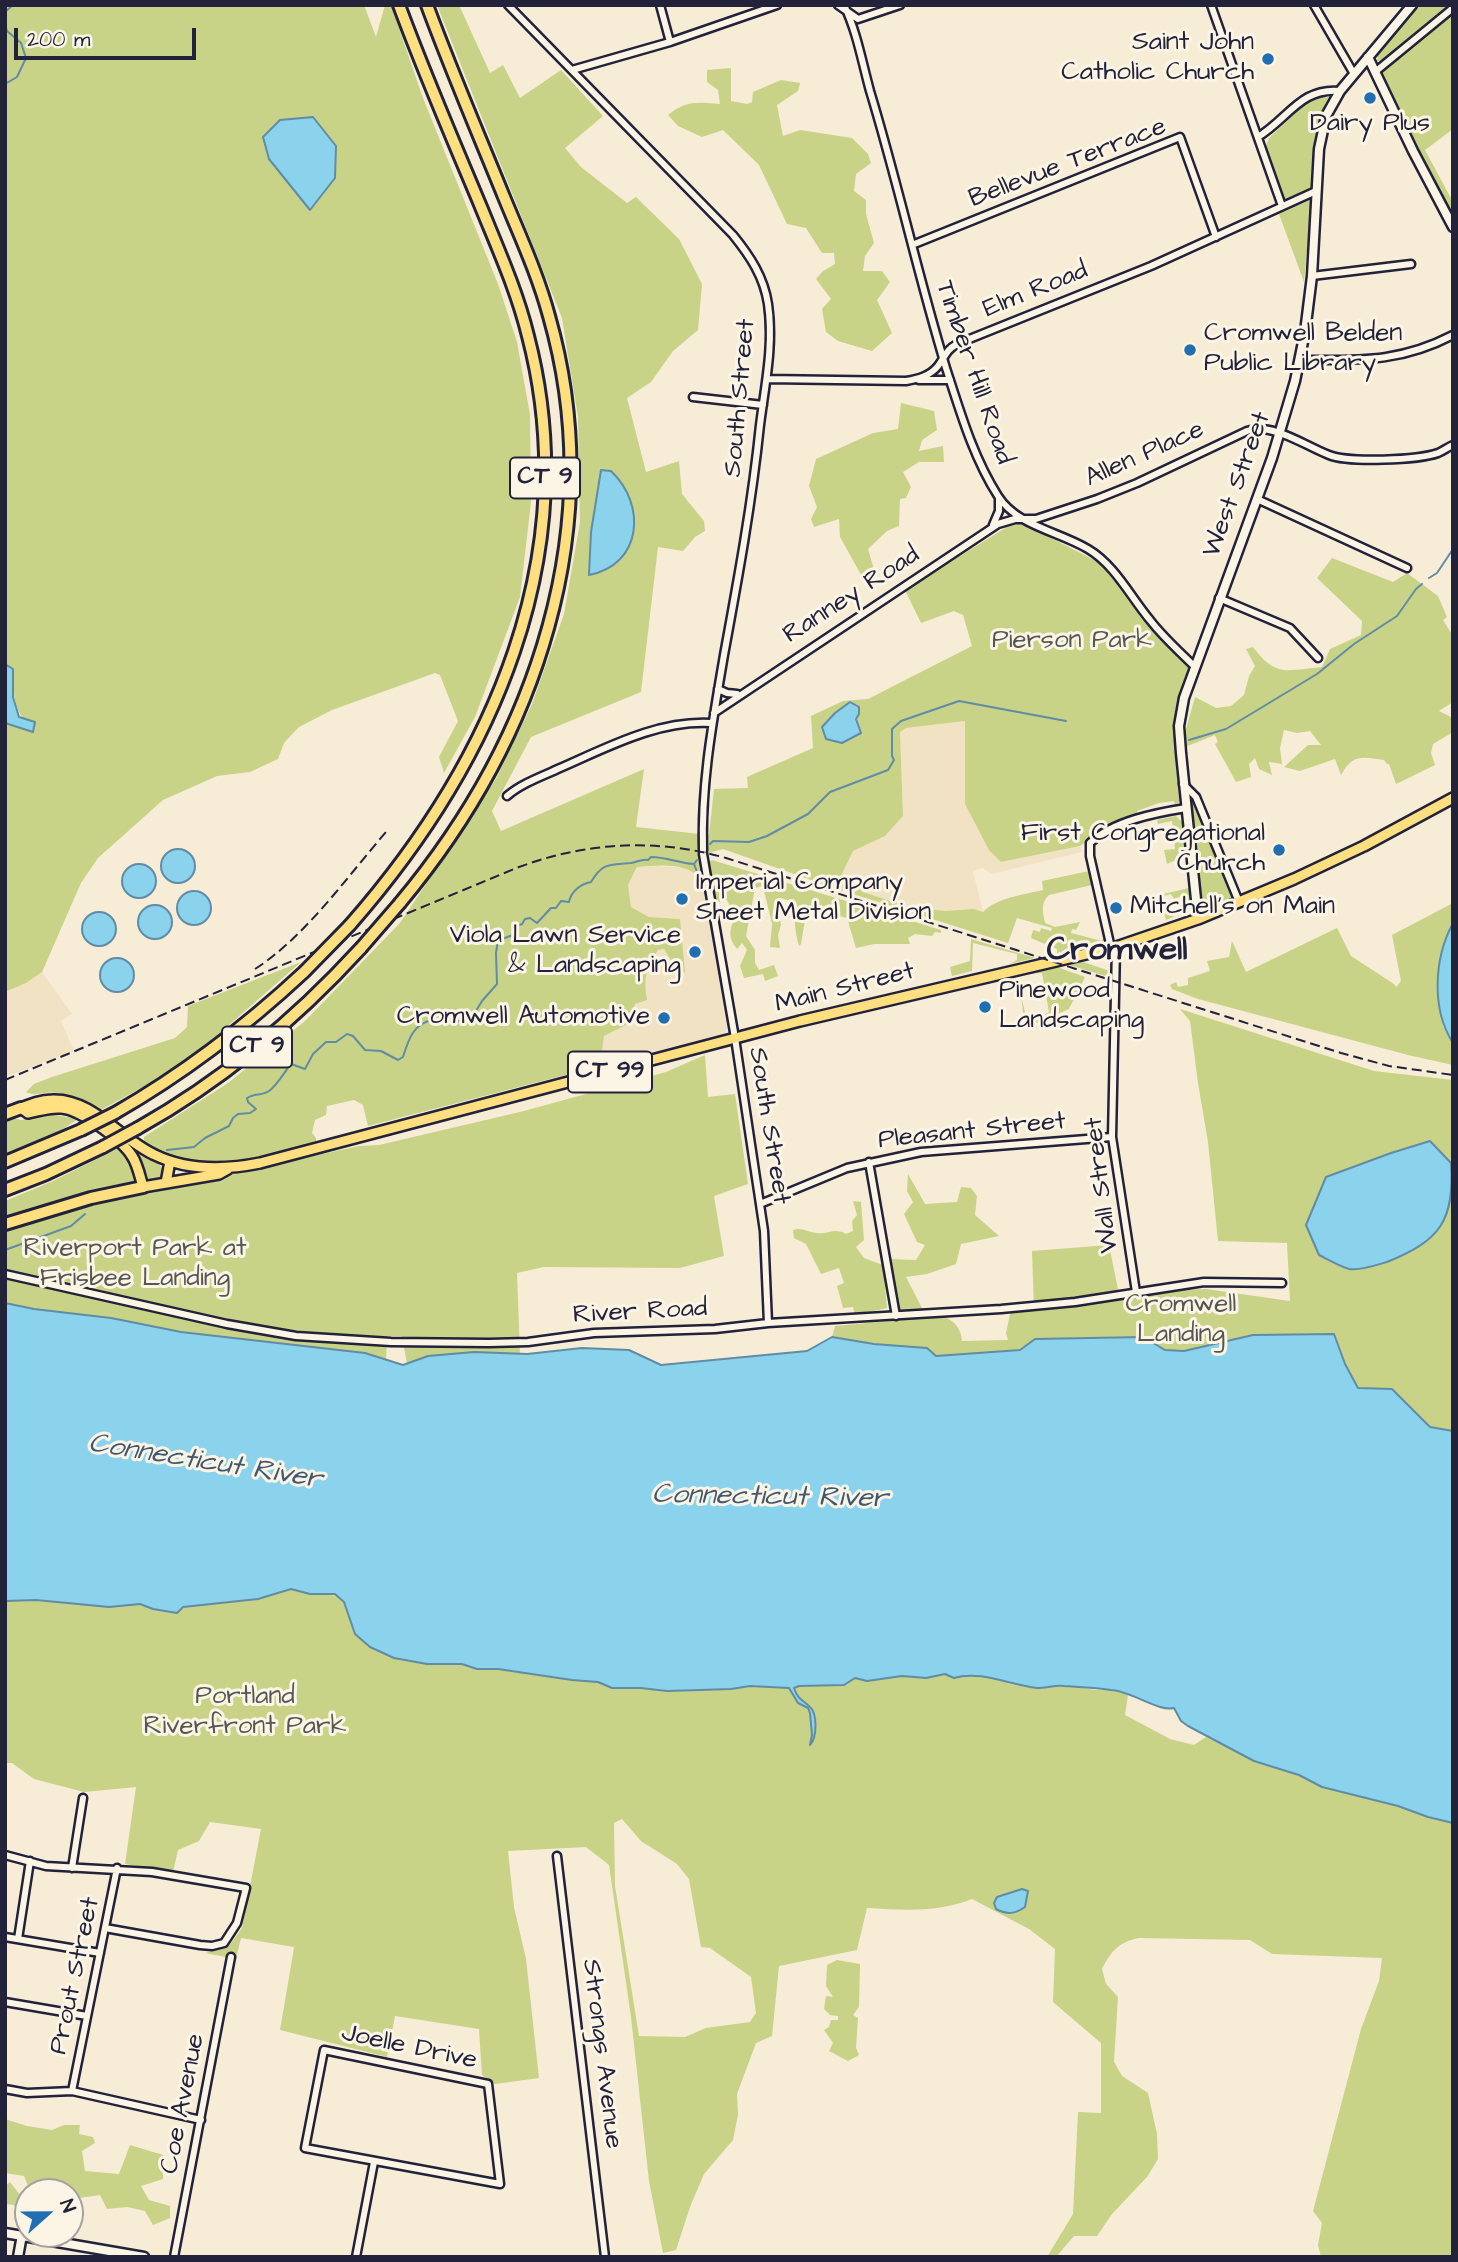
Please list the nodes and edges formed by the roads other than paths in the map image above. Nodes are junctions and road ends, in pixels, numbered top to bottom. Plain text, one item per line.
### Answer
1 (399, 5) edge
2 (427, 5) edge
3 (508, 5) edge
4 (660, 5) edge
5 (777, 5) edge
6 (838, 5) edge
7 (844, 5) edge
8 (900, 5) edge
9 (1211, 5) edge
10 (1314, 5) edge
11 (1412, 5) edge
12 (1453, 8) edge
13 (848, 13) junction
14 (670, 42) junction
15 (1368, 58) junction
16 (572, 70) junction
17 (1375, 72) junction
18 (1354, 74) junction
19 (1339, 91) junction
20 (1258, 136) junction
21 (1317, 191) junction
22 (1282, 206) junction
23 (1453, 227) edge
24 (1216, 237) junction
25 (912, 245) junction
26 (1411, 264) dead end
27 (1312, 276) junction
28 (1453, 335) edge
29 (943, 356) junction
30 (1300, 360) junction
31 (767, 379) junction
32 (950, 380) junction
33 (906, 381) junction
34 (693, 397) dead end
35 (763, 405) junction
36 (1280, 434) junction
37 (1453, 445) edge
38 (998, 497) junction
39 (1257, 499) junction
40 (1023, 519) junction
41 (987, 531) junction
42 (1407, 568) dead end
43 (1219, 598) junction
44 (1318, 657) dead end
45 (1194, 666) junction
46 (718, 689) junction
47 (739, 694) junction
48 (713, 713) junction
49 (711, 723) junction
50 (1183, 784) junction
51 (507, 796) dead end
52 (1453, 798) edge
53 (1186, 808) junction
54 (1239, 902) junction
55 (1198, 919) junction
56 (1113, 948) junction
57 (735, 1038) junction
58 (21, 1108) junction
59 (5, 1114) edge
60 (1112, 1137) junction
61 (170, 1161) junction
62 (869, 1162) junction
63 (5, 1163) edge
64 (228, 1169) junction
65 (166, 1183) junction
66 (143, 1187) junction
67 (5, 1190) edge
68 (760, 1204) junction
69 (5, 1224) edge
70 (5, 1274) edge
71 (1282, 1283) dead end
72 (1136, 1292) junction
73 (896, 1316) junction
74 (768, 1323) junction
75 (83, 1798) dead end
76 (5, 1856) edge
77 (557, 1856) dead end
78 (30, 1861) junction
79 (72, 1868) junction
80 (117, 1868) junction
81 (105, 1928) junction
82 (5, 1937) edge
83 (18, 1939) junction
84 (100, 1954) junction
85 (231, 1957) dead end
86 (5, 2002) edge
87 (88, 2016) junction
88 (5, 2089) edge
89 (72, 2091) junction
90 (201, 2120) junction
91 (373, 2162) junction
92 (84, 2246) edge
93 (143, 2257) edge
94 (174, 2257) edge
95 (356, 2257) edge
96 (605, 2257) edge

1 - 63 highway, CT 9, bridge
2 - 67 highway, CT 9, bridge
3 - 16 street, South Street
4 - 14 street
5 - 14 street
6 - 13 street
7 - 13 street, Timber Hill Road
8 - 13 street
9 - 20 street
10 - 18 street
11 - 15 main road, West Street
12 - 17 street
13 - 25 street, Timber Hill Road
14 - 16 street
15 - 17 main road
15 - 18 main road, West Street
16 - 31 street, South Street
17 - 23 main road
18 - 19 main road, West Street
19 - 20 street
19 - 21 main road, West Street
20 - 22 street
21 - 22 street, Elm Road
21 - 27 main road, West Street
22 - 24 street, Elm Road
24 - 25 street, Bellevue Terrace
24 - 29 street, Elm Road
25 - 29 street, Timber Hill Road
26 - 27 street
27 - 30 main road, West Street
28 - 30 street
29 - 32 street, Timber Hill Road
29 - 33 street, Elm Road
30 - 36 main road, West Street
31 - 33 street, Elm Road
31 - 35 street, South Street
32 - 33 street
32 - 38 street, Timber Hill Road
34 - 35 street
35 - 46 street, South Street
36 - 37 street, Allen Place
36 - 39 main road, West Street
36 - 40 street, Allen Place
38 - 40 street, Timber Hill Road
38 - 41 street
39 - 42 street
39 - 43 main road, West Street
40 - 41 street, Ranney Road
40 - 45 street, Timber Hill Road
41 - 47 street, Ranney Road
43 - 44 street
43 - 45 main road, West Street
45 - 50 main road, West Street
46 - 47 street
46 - 48 street, South Street
47 - 48 street, Ranney Road
48 - 49 street, South Street
49 - 51 street
49 - 57 street, South Street
50 - 53 main road, West Street
50 - 54 street
52 - 54 main road, Main Street / CT 99
53 - 55 main road, West Street
53 - 56 street, Wall Street
54 - 55 main road, Main Street / CT 99
55 - 56 main road, Main Street / CT 99
56 - 57 main road, Main Street / CT 99
56 - 60 street, Wall Street
57 - 64 main road, Main Street / CT 99
57 - 68 street, South Street
58 - 59 highway
58 - 61 main road, Main Street / CT 99
58 - 66 main road
60 - 62 street, Pleasant Street
60 - 72 street, Wall Street
61 - 64 main road, Main Street / CT 99
61 - 65 main road
62 - 68 street, Pleasant Street
62 - 73 street
64 - 65 main road, Main Street / CT 99
65 - 66 main road, Main Street / CT 99
66 - 69 highway
68 - 74 street, South Street
70 - 74 street, River Road
71 - 72 street, River Road
72 - 73 street, River Road
73 - 74 street, River Road
75 - 79 street
76 - 78 street
77 - 96 street, Strongs Avenue
78 - 79 street
78 - 83 street
79 - 80 street
80 - 81 street, Prout Street
80 - 81 street
81 - 84 street, Prout Street
82 - 83 street
83 - 84 street
84 - 87 street, Prout Street
85 - 90 street, Coe Avenue
86 - 87 street
87 - 89 street, Prout Street
88 - 89 street
89 - 90 street
90 - 94 street, Coe Avenue
91 - 91 street, Joelle Drive
91 - 95 street
92 - 93 main road

